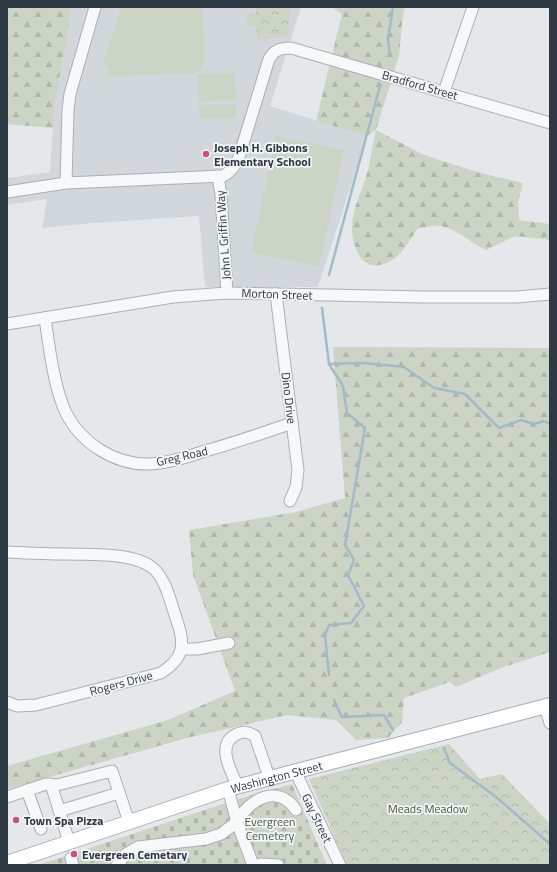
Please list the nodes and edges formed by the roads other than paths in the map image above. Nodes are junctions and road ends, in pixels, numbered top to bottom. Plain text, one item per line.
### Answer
1 (95, 7) edge
2 (473, 7) edge
3 (444, 92) junction
4 (550, 123) edge
5 (218, 176) junction
6 (66, 182) junction
7 (7, 192) edge
8 (227, 294) junction
9 (276, 294) junction
10 (550, 294) edge
11 (45, 318) junction
12 (7, 324) edge
13 (292, 423) junction
14 (290, 501) dead end
15 (7, 552) edge
16 (229, 642) dead end
17 (182, 649) junction
18 (7, 702) edge
19 (548, 705) edge
20 (550, 723) edge
21 (295, 771) junction
22 (269, 777) junction
23 (51, 784) junction
24 (233, 788) junction
25 (27, 790) junction
26 (120, 793) junction
27 (7, 797) edge
28 (296, 810) dead end
29 (59, 811) junction
30 (129, 822) junction
31 (237, 822) junction
32 (41, 829) dead end
33 (69, 842) junction
34 (7, 863) edge
35 (117, 865) edge
36 (253, 865) edge
37 (257, 865) edge
38 (278, 865) edge
39 (340, 865) edge

1 - 6 street
2 - 3 street
3 - 4 street, Bradford Street
3 - 5 street, Bradford Street
5 - 6 street
5 - 8 street, John L Griffin Way
6 - 7 street
8 - 9 street, Morton Street
8 - 11 street, Morton Street
9 - 10 street, Morton Street
9 - 13 street, Dino Drive
11 - 12 street, Morton Street
11 - 13 street, Greg Road
13 - 14 street, Dino Drive
15 - 17 street
16 - 17 street
17 - 18 street, Rogers Drive
19 - 20 street
19 - 21 main road, Washington Street
21 - 22 main road, Washington Street
21 - 39 street, Gay Street
22 - 24 main road, Washington Street
22 - 24 street
23 - 25 street
23 - 26 street
23 - 29 street
24 - 30 main road, Washington Street
24 - 31 street
25 - 27 street
25 - 32 street
26 - 29 street
26 - 30 street
28 - 31 street
29 - 33 street
30 - 33 main road, Washington Street
31 - 35 street
31 - 36 street
33 - 34 main road, Washington Street
37 - 38 street

